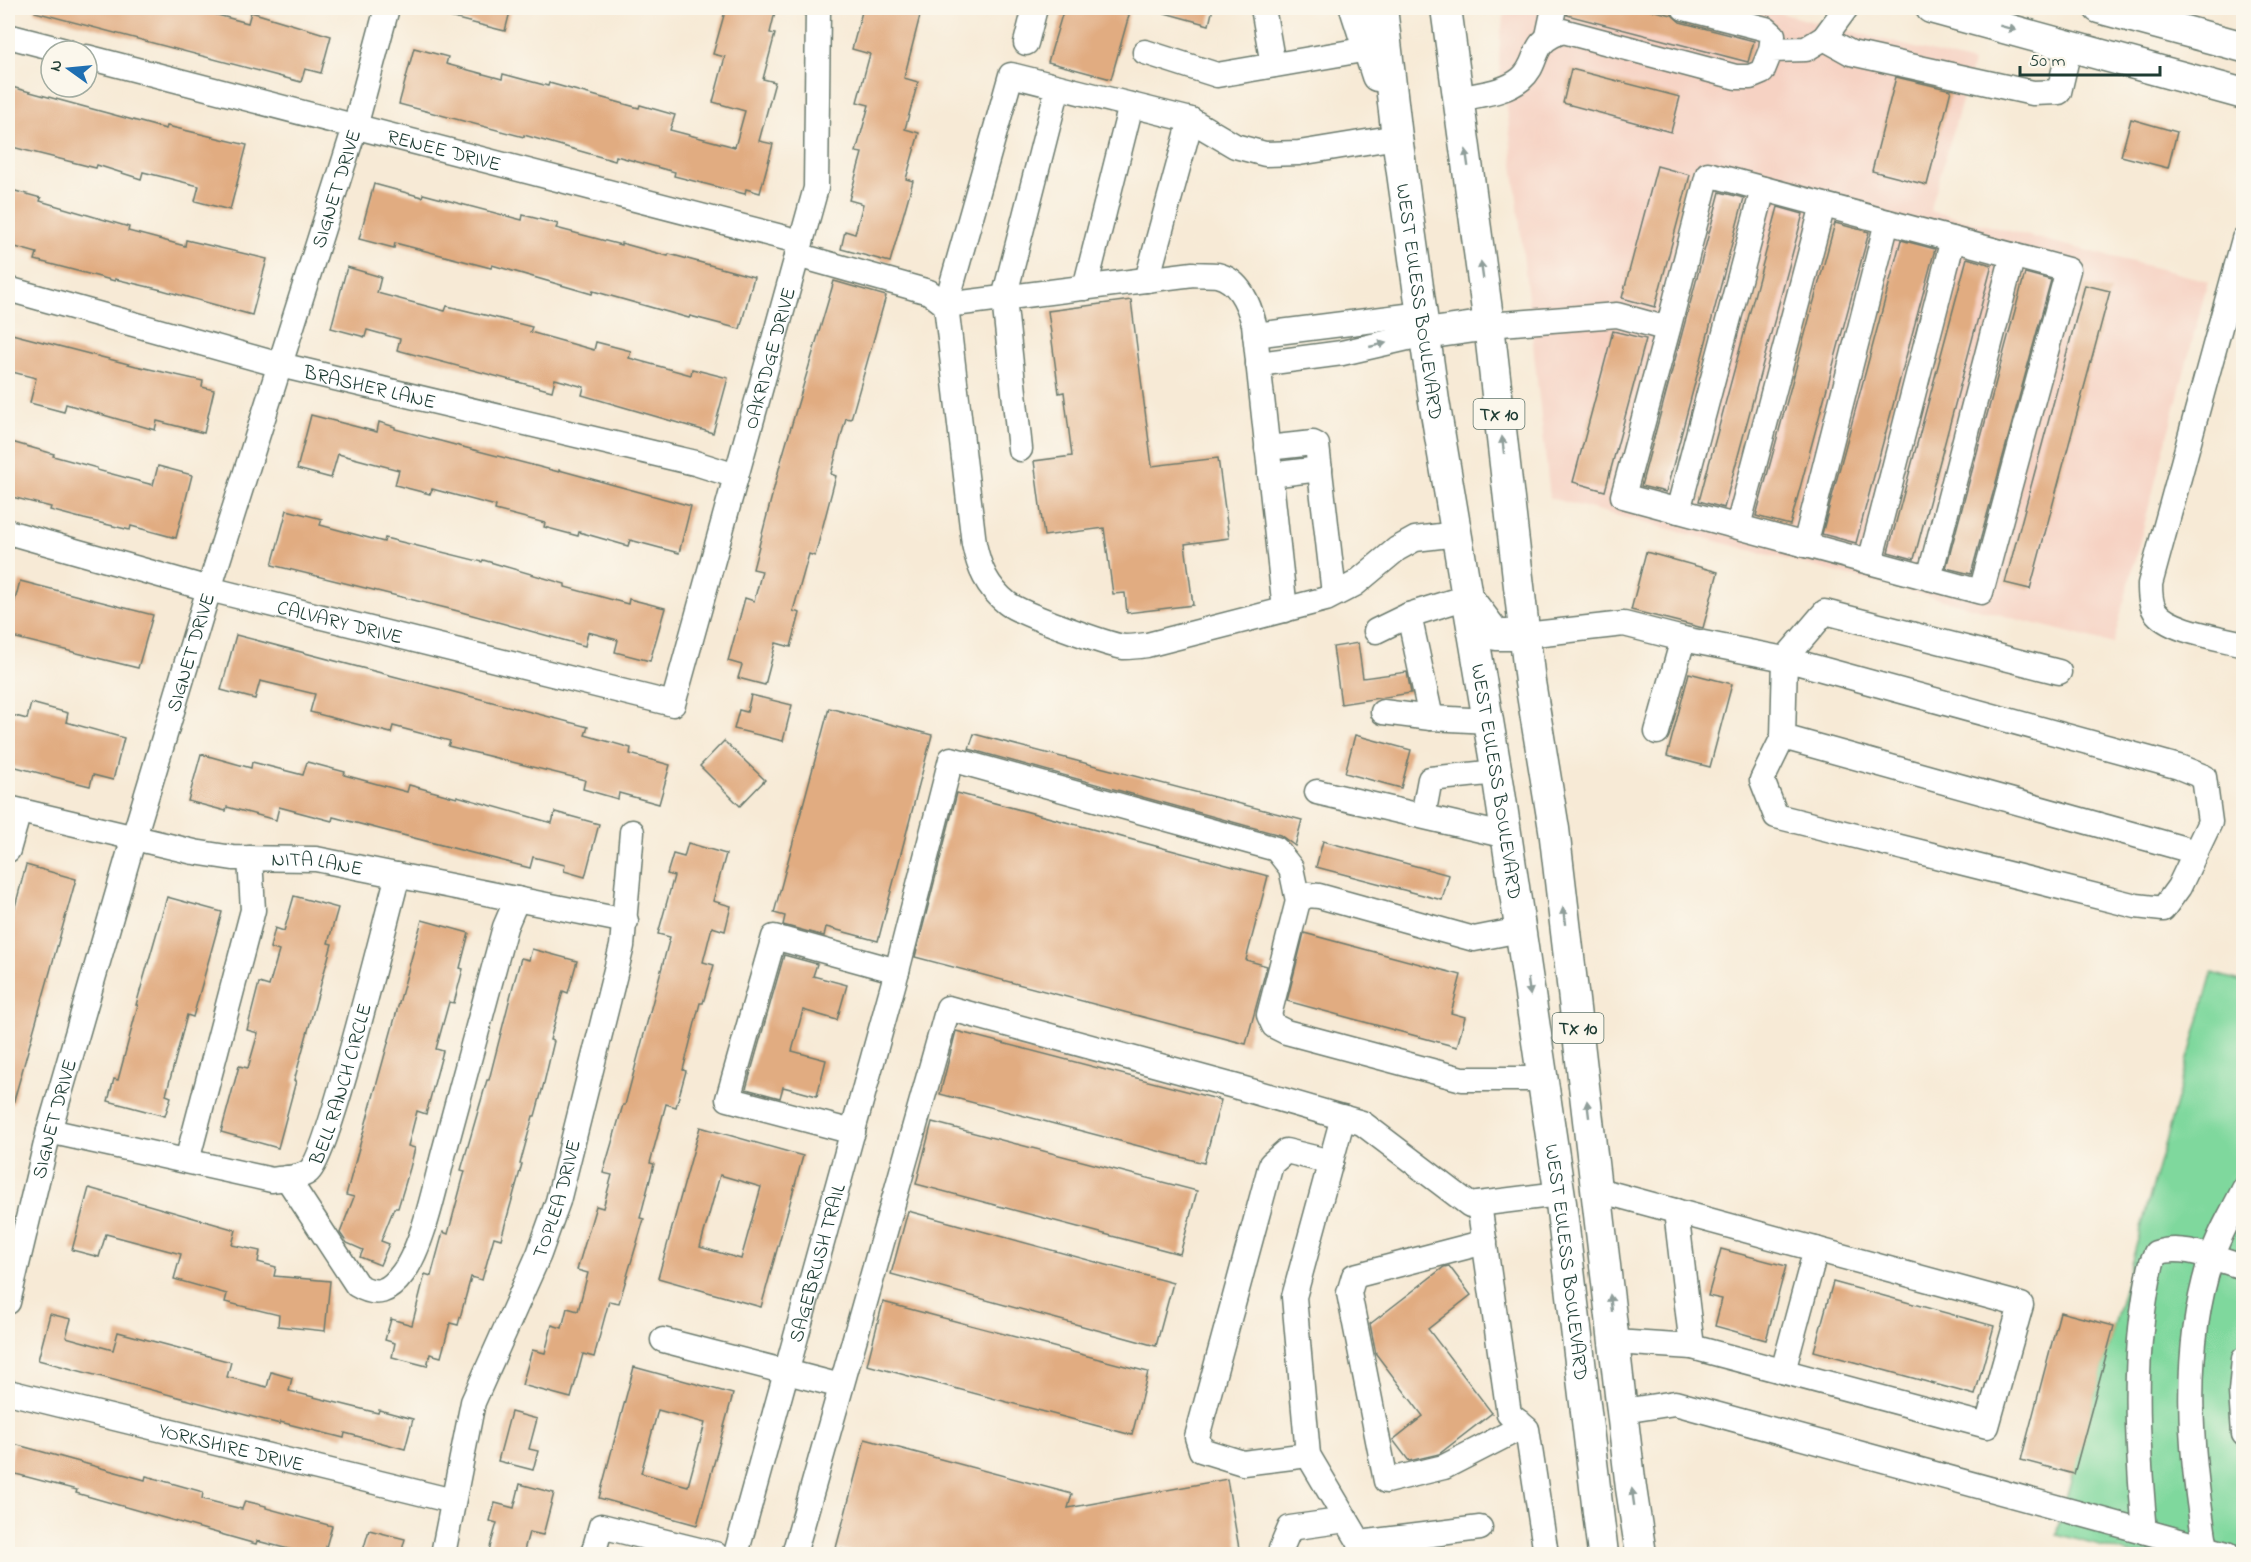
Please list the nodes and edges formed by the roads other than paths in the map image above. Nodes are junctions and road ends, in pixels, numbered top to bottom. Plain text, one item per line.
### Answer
1 (387, 8) edge
2 (819, 8) edge
3 (1035, 8) edge
4 (1263, 8) edge
5 (1355, 8) edge
6 (1382, 8) edge
7 (1446, 8) edge
8 (1468, 8) edge
9 (1554, 8) edge
10 (1684, 8) edge
11 (1846, 8) edge
12 (1931, 8) edge
13 (2099, 8) edge
14 (8, 36) edge
15 (1548, 36) junction
16 (1824, 38) junction
17 (1026, 43) dead end
18 (39, 44) edge
19 (2070, 45) junction
20 (2244, 47) edge
21 (1368, 49) junction
22 (1771, 50) junction
23 (1145, 52) dead end
24 (99, 60) edge
25 (1273, 65) junction
26 (1457, 85) junction
27 (1058, 87) junction
28 (2244, 94) edge
29 (1131, 105) junction
30 (1191, 120) junction
31 (355, 127) junction
32 (1397, 137) junction
33 (1763, 189) junction
34 (1823, 205) junction
35 (1887, 222) junction
36 (1953, 239) junction
37 (2244, 239) edge
38 (799, 249) junction
39 (2013, 255) junction
40 (1147, 280) junction
41 (1085, 288) junction
42 (8, 289) edge
43 (1004, 298) junction
44 (946, 305) junction
45 (1424, 324) junction
46 (1338, 325) junction
47 (1489, 325) junction
48 (1311, 328) junction
49 (1668, 329) junction
50 (1255, 335) junction
51 (1342, 353) junction
52 (1315, 357) junction
53 (1258, 364) junction
54 (280, 365) junction
55 (1020, 448) dead end
56 (1267, 448) junction
57 (1320, 470) junction
58 (1270, 475) junction
59 (736, 476) junction
60 (1678, 511) junction
61 (1738, 526) junction
62 (8, 532) edge
63 (1456, 534) junction
64 (1805, 544) junction
65 (1870, 562) junction
66 (1929, 578) junction
67 (209, 589) junction
68 (1334, 594) junction
69 (1467, 597) junction
70 (1285, 610) junction
71 (1409, 615) junction
72 (1376, 631) dead end
73 (1525, 635) junction
74 (1683, 639) junction
75 (2244, 644) edge
76 (1785, 659) junction
77 (2059, 672) dead end
78 (673, 704) joint
79 (1383, 712) dead end
80 (1431, 718) junction
81 (1488, 721) junction
82 (1657, 732) dead end
83 (1783, 737) junction
84 (1497, 772) junction
85 (1317, 792) dead end
86 (13, 810) edge
87 (1424, 816) junction
88 (632, 832) dead end
89 (1507, 836) junction
90 (134, 837) junction
91 (8, 850) edge
92 (2196, 852) junction
93 (250, 858) junction
94 (398, 875) junction
95 (517, 899) junction
96 (1298, 901) junction
97 (626, 921) junction
98 (1520, 930) junction
99 (897, 971) junction
100 (1542, 1079) junction
101 (1343, 1117) junction
102 (49, 1131) junction
103 (853, 1132) junction
104 (186, 1161) junction
105 (1331, 1161) junction
106 (287, 1178) junction
107 (2244, 1189) edge
108 (1598, 1190) junction
109 (1559, 1194) junction
110 (1479, 1204) junction
111 (1676, 1211) junction
112 (1485, 1242) junction
113 (1816, 1249) junction
114 (2211, 1258) junction
115 (2244, 1267) edge
116 (8, 1302) edge
117 (663, 1340) dead end
118 (1615, 1342) junction
119 (1692, 1347) junction
120 (2244, 1359) edge
121 (1783, 1371) junction
122 (786, 1373) junction
123 (841, 1386) junction
124 (8, 1392) edge
125 (1623, 1411) junction
126 (1519, 1422) junction
127 (2244, 1434) edge
128 (1308, 1455) junction
129 (453, 1501) junction
130 (1346, 1520) junction
131 (1480, 1528) dead end
132 (2145, 1532) junction
133 (1362, 1549) edge
134 (2216, 1552) edge
135 (443, 1554) edge
136 (593, 1554) edge
137 (715, 1554) edge
138 (736, 1554) edge
139 (794, 1554) edge
140 (1282, 1554) edge
141 (1546, 1554) edge
142 (1603, 1554) edge
143 (1641, 1554) edge

1 - 31 street, SIGNET DRIVE
2 - 38 street, OAKRIDGE DRIVE
3 - 17 street
4 - 25 street
5 - 21 main road
6 - 32 main road, WEST EULESS BOULEVARD / TX 10
7 - 26 main road, WEST EULESS BOULEVARD / TX 10
8 - 26 main road
9 - 15 street
10 - 22 street
11 - 16 street
12 -> 19 main road
13 - 20 main road
14 - 18 street
15 - 22 street
15 - 26 street
16 - 19 street
16 - 22 street
19 - 28 main road
21 - 25 street
21 - 32 main road
23 - 25 street
24 - 31 street, RENEE DRIVE
47 -> 26 main road, WEST EULESS BOULEVARD / TX 10
27 - 29 street
27 - 43 street
27 - 44 street
29 - 30 street
29 - 41 street
30 - 32 street
30 - 40 street
31 - 38 street, RENEE DRIVE
31 - 54 street, SIGNET DRIVE
32 - 45 main road, WEST EULESS BOULEVARD / TX 10
33 - 34 street
33 - 49 street
33 - 60 street
34 - 35 street
34 - 61 street
35 - 36 street
35 - 64 street
36 - 39 street
36 - 65 street
37 - 75 street
38 - 44 street, RENEE DRIVE
38 - 59 street, OAKRIDGE DRIVE
39 - 66 street
39 - 66 street
40 - 41 street
40 - 50 street
41 - 43 street
42 - 54 street, BRASHER LANE
43 - 44 street
43 - 55 street
44 - 70 street
45 - 46 street
45 - 47 main road
51 -> 45 street
45 - 63 main road, WEST EULESS BOULEVARD / TX 10
46 - 48 street
46 - 51 street
47 - 49 street
73 -> 47 main road, WEST EULESS BOULEVARD / TX 10
48 - 50 street
48 - 52 street
49 - 60 street
50 - 53 street
51 - 52 street
52 - 53 street
53 - 56 street
54 - 59 street, BRASHER LANE
54 - 67 street, SIGNET DRIVE
56 - 57 street
56 - 58 street
57 - 58 street
57 - 68 street
58 - 70 street
59 - 78 street, OAKRIDGE DRIVE
60 - 61 street
61 - 64 street
62 - 67 street, CALVARY DRIVE
63 - 68 street
63 - 69 main road, WEST EULESS BOULEVARD / TX 10
64 - 65 street
65 - 66 street
67 - 78 street, CALVARY DRIVE
67 - 90 street, SIGNET DRIVE
68 - 70 street
69 - 71 street
69 - 73 main road
69 - 81 main road, WEST EULESS BOULEVARD / TX 10
71 - 72 street
71 - 80 street
73 - 74 street
108 -> 73 main road, WEST EULESS BOULEVARD / TX 10
74 - 76 street
74 - 82 street
76 - 77 street
76 - 83 street
76 - 92 street
79 - 80 street
80 - 81 street
81 - 84 main road, WEST EULESS BOULEVARD / TX 10
83 - 92 street
83 - 92 street
84 - 87 street
84 - 89 main road, WEST EULESS BOULEVARD / TX 10
85 - 87 street
86 - 90 street, NITA LANE
86 - 91 street
87 - 89 street
88 - 97 street, TOPLEA DRIVE
89 - 98 main road, WEST EULESS BOULEVARD / TX 10
90 - 93 street, NITA LANE
90 - 102 street, SIGNET DRIVE
93 - 94 street, NITA LANE
93 - 104 street
94 - 95 street, NITA LANE
94 - 106 street, BELL RANCH CIRCLE
95 - 97 street, NITA LANE
95 - 106 street
96 - 98 street
96 - 99 street, SAGEBRUSH TRAIL
96 - 100 street
97 - 129 street, TOPLEA DRIVE
98 -> 100 main road, WEST EULESS BOULEVARD / TX 10
99 - 103 street, SAGEBRUSH TRAIL
99 - 103 street
100 - 109 main road, WEST EULESS BOULEVARD / TX 10
101 - 105 street
101 - 110 street
101 - 123 street
102 - 104 street, BELL RANCH CIRCLE
102 - 116 street, SIGNET DRIVE
103 - 122 street, SAGEBRUSH TRAIL
104 - 106 street, BELL RANCH CIRCLE
105 - 128 street
105 - 128 street
107 - 114 street
108 - 111 street
118 -> 108 main road, WEST EULESS BOULEVARD / TX 10
109 - 110 street
109 - 142 main road, WEST EULESS BOULEVARD / TX 10
110 - 112 street
111 - 113 street
111 - 119 street
112 - 126 street
112 - 126 street
113 - 121 street
113 - 121 street
114 - 115 street
114 - 132 street
114 - 134 street
117 - 122 street
118 - 119 street
118 - 125 main road, WEST EULESS BOULEVARD / TX 10
119 - 121 street
120 - 127 street
122 - 123 street
122 - 138 street, SAGEBRUSH TRAIL
123 - 139 street
124 - 129 street, YORKSHIRE DRIVE
125 - 132 street
143 -> 125 main road, WEST EULESS BOULEVARD / TX 10
126 - 141 street
128 - 130 street
129 - 135 street, TOPLEA DRIVE
130 - 133 street
130 - 140 street
131 - 133 street
132 - 134 street
136 - 137 street

